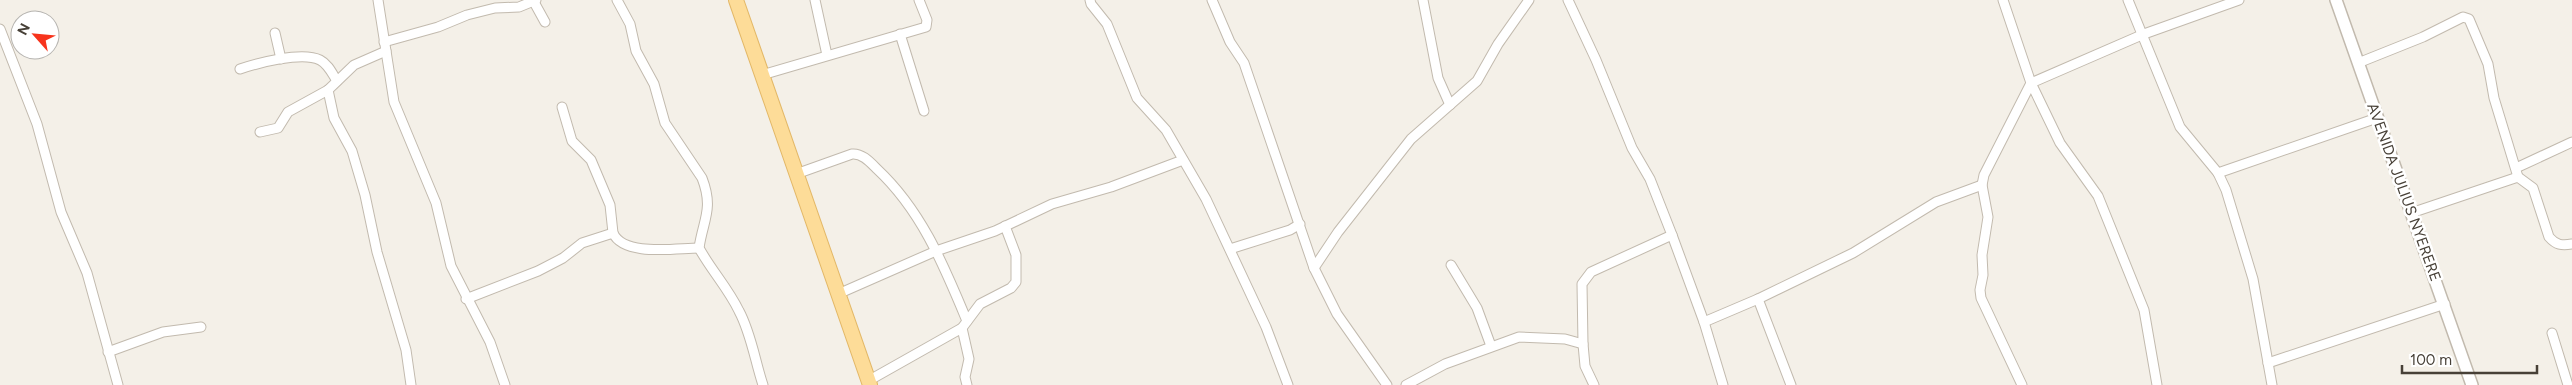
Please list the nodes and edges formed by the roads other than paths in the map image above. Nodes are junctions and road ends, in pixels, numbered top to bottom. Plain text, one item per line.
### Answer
1 (378, 0) edge
2 (617, 0) edge
3 (736, 0) edge
4 (815, 0) edge
5 (919, 0) edge
6 (1090, 0) edge
7 (1212, 0) edge
8 (1423, 0) edge
9 (1529, 0) edge
10 (1568, 0) edge
11 (2003, 0) edge
12 (2128, 0) edge
13 (2239, 0) edge
14 (2336, 0) edge
15 (535, 1) edge
16 (545, 22) dead end
17 (0, 29) edge
18 (274, 33) dead end
19 (900, 34) junction
20 (2144, 34) junction
21 (385, 46) junction
22 (828, 55) junction
23 (281, 59) junction
24 (2358, 62) junction
25 (240, 69) dead end
26 (762, 75) junction
27 (337, 81) junction
28 (2031, 84) junction
29 (328, 90) junction
30 (1450, 105) junction
31 (562, 107) dead end
32 (924, 111) dead end
33 (2377, 118) junction
34 (260, 132) dead end
35 (2572, 142) edge
36 (1183, 160) junction
37 (2218, 173) junction
38 (2517, 173) junction
39 (796, 174) junction
40 (1982, 185) junction
41 (2411, 213) junction
42 (1300, 224) junction
43 (1005, 226) junction
44 (612, 233) junction
45 (1672, 235) junction
46 (2572, 244) edge
47 (699, 248) junction
48 (1230, 249) junction
49 (936, 251) junction
50 (1451, 265) dead end
51 (1314, 268) junction
52 (838, 294) junction
53 (466, 299) junction
54 (1758, 299) junction
55 (2445, 304) junction
56 (1704, 322) junction
57 (964, 325) junction
58 (201, 328) dead end
59 (2552, 333) dead end
60 (1583, 344) junction
61 (1490, 346) junction
62 (108, 352) junction
63 (2268, 363) junction
64 (2569, 375) edge
65 (869, 383) edge
66 (118, 385) edge
67 (411, 385) edge
68 (506, 385) edge
69 (763, 385) edge
70 (967, 385) edge
71 (1288, 385) edge
72 (1387, 385) edge
73 (1406, 385) edge
74 (1594, 385) edge
75 (1723, 385) edge
76 (1790, 385) edge
77 (2022, 385) edge
78 (2157, 385) edge
79 (2272, 385) edge
80 (2472, 385) edge
81 (2568, 385) edge

1 - 21 street
2 - 47 street
3 - 26 main road
4 - 22 street
5 - 19 street
6 - 36 street
7 - 42 street
8 - 30 street
9 - 30 street
10 - 45 street
11 - 28 street
12 - 20 street
13 - 20 street
14 - 24 street, AVENIDA JULIUS NYERERE
15 - 16 street
15 - 21 street
17 - 62 street
18 - 23 street
19 - 22 street
19 - 32 street
20 - 28 street
20 - 37 street
21 - 27 street
21 - 53 street
22 - 26 street
23 - 25 street
23 - 27 street
24 - 33 street, AVENIDA JULIUS NYERERE
24 - 38 street
26 - 39 main road
27 - 29 street
28 - 40 street
28 - 78 street
29 - 34 street
29 - 67 street
30 - 51 street
31 - 44 street
33 - 37 street
33 - 41 street, AVENIDA JULIUS NYERERE
35 - 38 street
36 - 43 street
36 - 48 street
37 - 63 street
38 - 41 street
38 - 46 street
39 - 49 street
39 - 52 main road
40 - 54 street
40 - 77 street
41 - 55 street, AVENIDA JULIUS NYERERE
42 - 48 street
42 - 51 street
43 - 49 street
43 - 57 street
44 - 47 street
44 - 53 street
45 - 56 street
45 - 60 street
47 - 69 street
48 - 71 street
49 - 52 street
49 - 57 street
50 - 61 street
51 - 72 street
52 - 65 main road
53 - 68 street
54 - 56 street
54 - 76 street
55 - 63 street
55 - 80 street, AVENIDA JULIUS NYERERE
56 - 75 street
57 - 65 street
57 - 70 street
58 - 62 street
59 - 64 street
60 - 61 street
60 - 74 street
61 - 73 street
62 - 66 street
63 - 79 street
64 - 81 street

